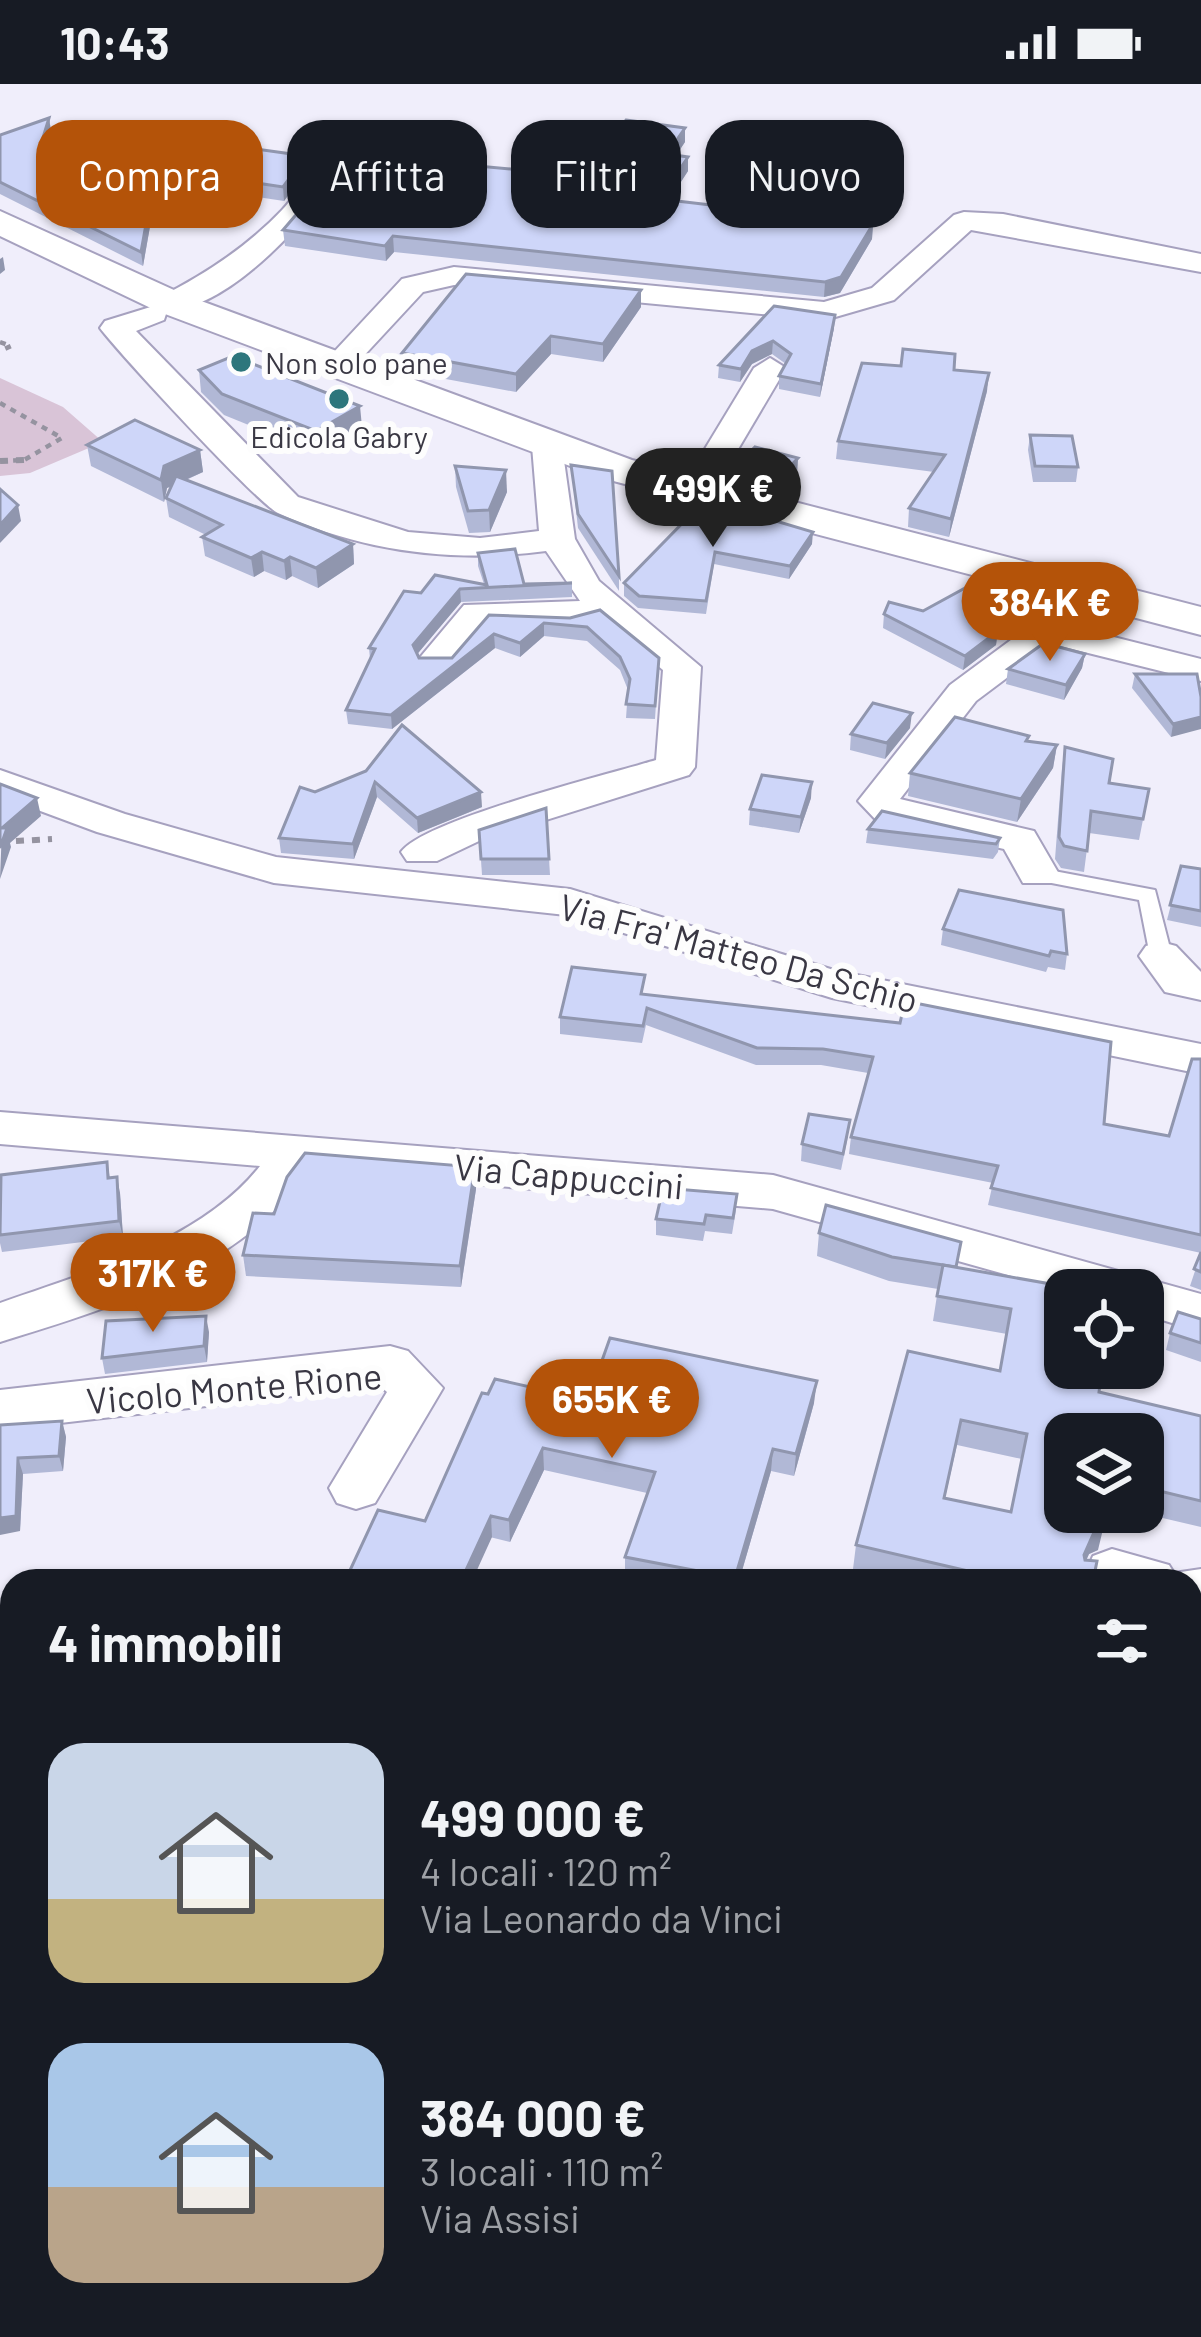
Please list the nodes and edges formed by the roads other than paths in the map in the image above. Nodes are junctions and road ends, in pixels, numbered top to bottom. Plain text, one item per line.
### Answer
1 (287, 220) edge
2 (7, 229) edge
3 (1201, 263) edge
4 (162, 308) junction
5 (335, 368) junction
6 (770, 368) dead end
7 (549, 446) junction
8 (697, 490) junction
9 (557, 538) junction
10 (1028, 577) junction
11 (608, 605) junction
12 (1201, 621) edge
13 (1046, 631) junction
14 (436, 661) edge
15 (1201, 670) edge
16 (0, 782) edge
17 (422, 852) dead end
18 (1039, 874) joint
19 (1160, 956) joint
20 (1201, 986) edge
21 (1201, 1059) edge
22 (0, 1128) edge
23 (293, 1151) junction
24 (1050, 1269) edge
25 (1164, 1302) edge
26 (1201, 1313) edge
27 (0, 1323) edge
28 (0, 1410) edge
29 (356, 1488) dead end

1 - 4 street
2 - 4 street
3 - 5 street
4 - 5 street
4 - 9 street
5 - 7 street
6 - 8 street
7 - 8 street
7 - 9 street
8 - 10 street
9 - 11 street
10 - 12 street
10 - 13 street
11 - 14 street
11 - 17 street
13 - 15 street
13 - 18 street
16 - 21 street, Via Fra' Matteo Da Schio
18 - 19 lane
19 - 20 street
22 - 23 street, Via Cappuccini
23 - 24 street, Via Cappuccini
23 - 27 street
25 - 26 street
28 - 29 street, Vicolo Monte Rione

